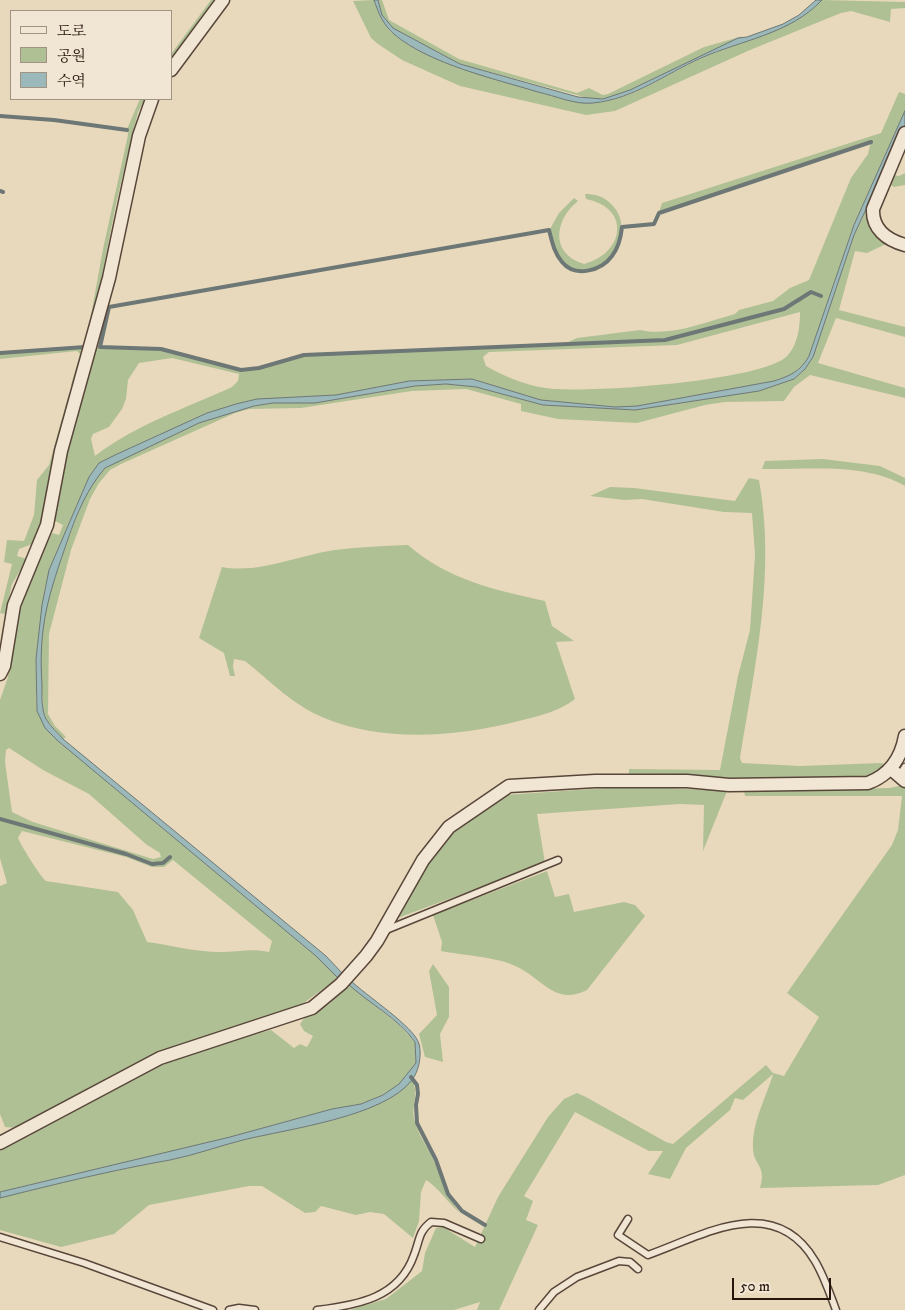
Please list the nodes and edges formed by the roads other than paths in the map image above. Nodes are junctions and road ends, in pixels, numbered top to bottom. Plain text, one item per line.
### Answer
1 (223, 0) edge
2 (172, 69) edge
3 (152, 100) edge
4 (905, 133) edge
5 (905, 245) edge
6 (0, 674) edge
7 (905, 736) edge
8 (900, 773) edge
9 (558, 860) dead end
10 (382, 931) junction
11 (0, 1143) edge
12 (628, 1219) dead end
13 (0, 1237) edge
14 (481, 1239) dead end
15 (638, 1269) dead end
16 (213, 1310) edge
17 (229, 1310) edge
18 (255, 1310) edge
19 (317, 1310) edge
20 (539, 1310) edge
21 (836, 1310) edge

1 - 2 street
3 - 6 street
4 - 5 street
7 - 8 street
8 - 10 street
9 - 10 lane
10 - 11 street
12 - 21 lane
13 - 16 lane
14 - 19 lane
15 - 20 lane
17 - 18 lane

